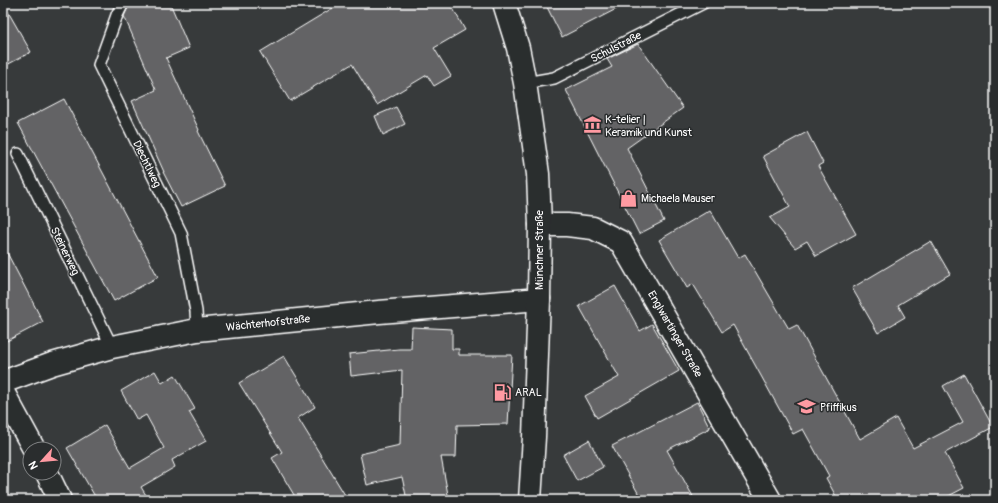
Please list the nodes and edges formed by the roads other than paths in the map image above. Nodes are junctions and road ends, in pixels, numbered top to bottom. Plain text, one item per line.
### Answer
1 (123, 3) edge
2 (504, 3) edge
3 (703, 3) edge
4 (525, 83) junction
5 (18, 154) dead end
6 (540, 225) junction
7 (539, 299) junction
8 (198, 330) junction
9 (112, 347) junction
10 (3, 382) edge
11 (3, 392) edge
12 (30, 441) edge
13 (51, 481) edge
14 (60, 500) edge
15 (530, 500) edge
16 (770, 500) edge

1 - 8 lane, Diechtlweg
2 - 4 street, Münchner Straße
3 - 4 lane, Schulstraße
4 - 6 street, Münchner Straße
5 - 9 lane, Steinerweg
6 - 7 street, Münchner Straße
6 - 16 street, Englwartinger Straße
7 - 8 street, Wächterhofstraße
7 - 15 street, Münchner Straße
8 - 9 street, Wächterhofstraße
9 - 10 street, Wächterhofstraße
11 - 12 street
13 - 14 street

